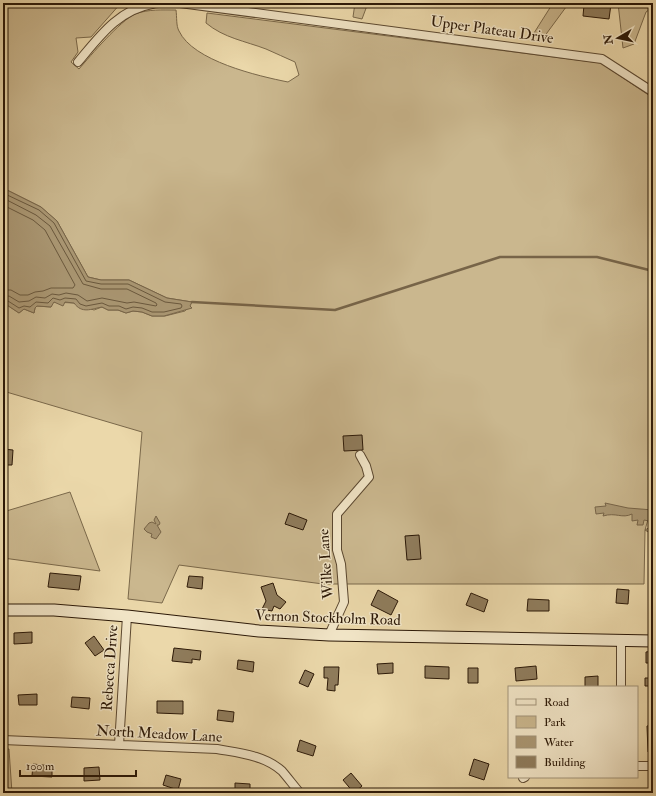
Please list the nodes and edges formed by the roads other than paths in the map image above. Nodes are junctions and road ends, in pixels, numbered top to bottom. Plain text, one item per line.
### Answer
1 (210, 5) edge
2 (78, 62) dead end
3 (653, 92) edge
4 (360, 455) dead end
5 (3, 610) edge
6 (127, 616) junction
7 (328, 635) junction
8 (621, 640) junction
9 (653, 640) edge
10 (621, 686) edge
11 (3, 740) edge
12 (119, 745) junction
13 (638, 766) edge
14 (653, 766) edge
15 (300, 793) edge

1 - 2 street, Upper Plateau Drive
1 - 3 street, Upper Plateau Drive
4 - 7 street, Wilke Lane
5 - 6 main road, Vernon Stockholm Road
6 - 7 main road, Vernon Stockholm Road
6 - 12 street, Rebecca Drive
7 - 8 main road, Vernon Stockholm Road
8 - 9 main road, Vernon Stockholm Road
8 - 10 street
11 - 12 street, North Meadow Lane
12 - 15 street, North Meadow Lane
13 - 14 street

